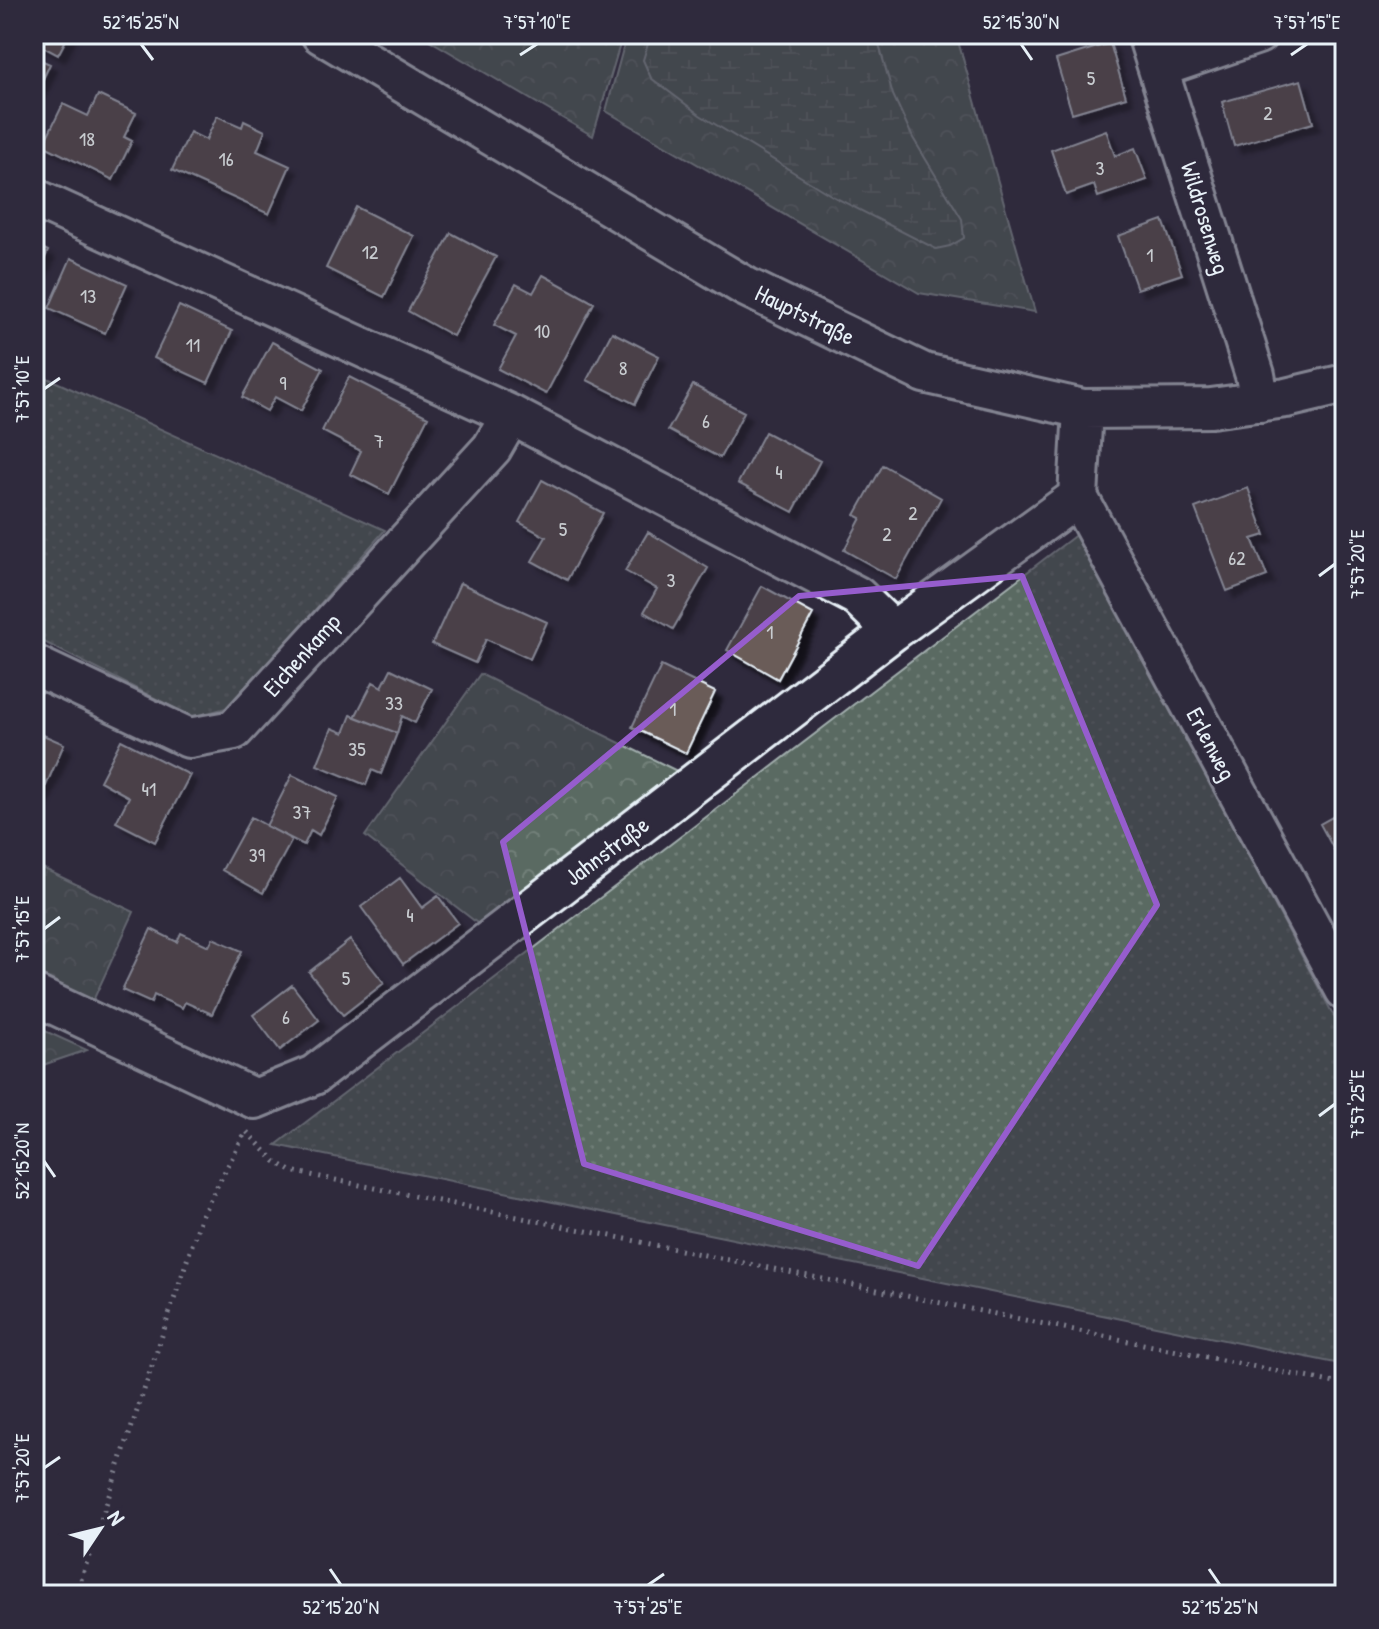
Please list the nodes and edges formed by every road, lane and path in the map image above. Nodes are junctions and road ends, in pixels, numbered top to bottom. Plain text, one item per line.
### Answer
1 (321, 34) edge
2 (1258, 34) edge
3 (1153, 51) edge
4 (34, 198) edge
5 (1345, 384) edge
6 (1260, 402) junction
7 (1083, 409) junction
8 (511, 415) junction
9 (1078, 497) junction
10 (893, 631) junction
11 (34, 665) edge
12 (1345, 990) edge
13 (34, 995) edge
14 (1345, 1385) edge
15 (76, 1595) edge

1 - 7 street, Hauptstraße
2 - 3 street
3 - 6 street, Wildrosenweg
4 - 8 street
5 - 6 street, Hauptstraße
6 - 7 street, Hauptstraße
7 - 9 street
8 - 10 street
8 - 11 street, Eichenkamp
9 - 10 street, Jahnstraße
9 - 12 street, Erlenweg
10 - 13 street, Jahnstraße
14 - 15 path

